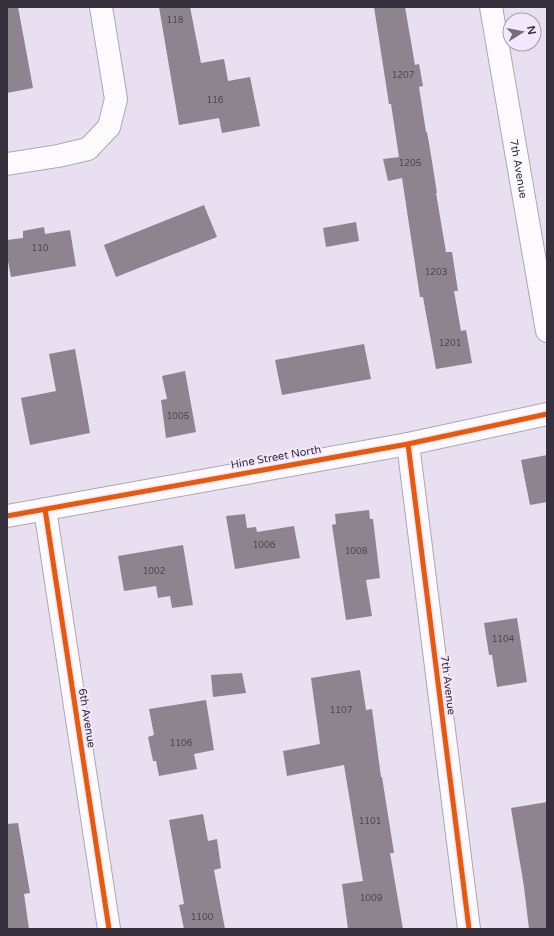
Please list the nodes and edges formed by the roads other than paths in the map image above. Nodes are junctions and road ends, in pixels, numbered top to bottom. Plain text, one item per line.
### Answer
1 (101, 7) edge
2 (491, 7) edge
3 (7, 164) edge
4 (547, 331) edge
5 (547, 414) edge
6 (408, 444) junction
7 (45, 509) junction
8 (7, 516) edge
9 (109, 929) edge
10 (469, 929) edge

1 - 3 street
2 - 4 street, 7th Avenue
5 - 6 street, Hine Street North
6 - 7 street, Hine Street North
6 - 10 street, 7th Avenue
7 - 8 street, Hine Street North
7 - 9 street, 6th Avenue

